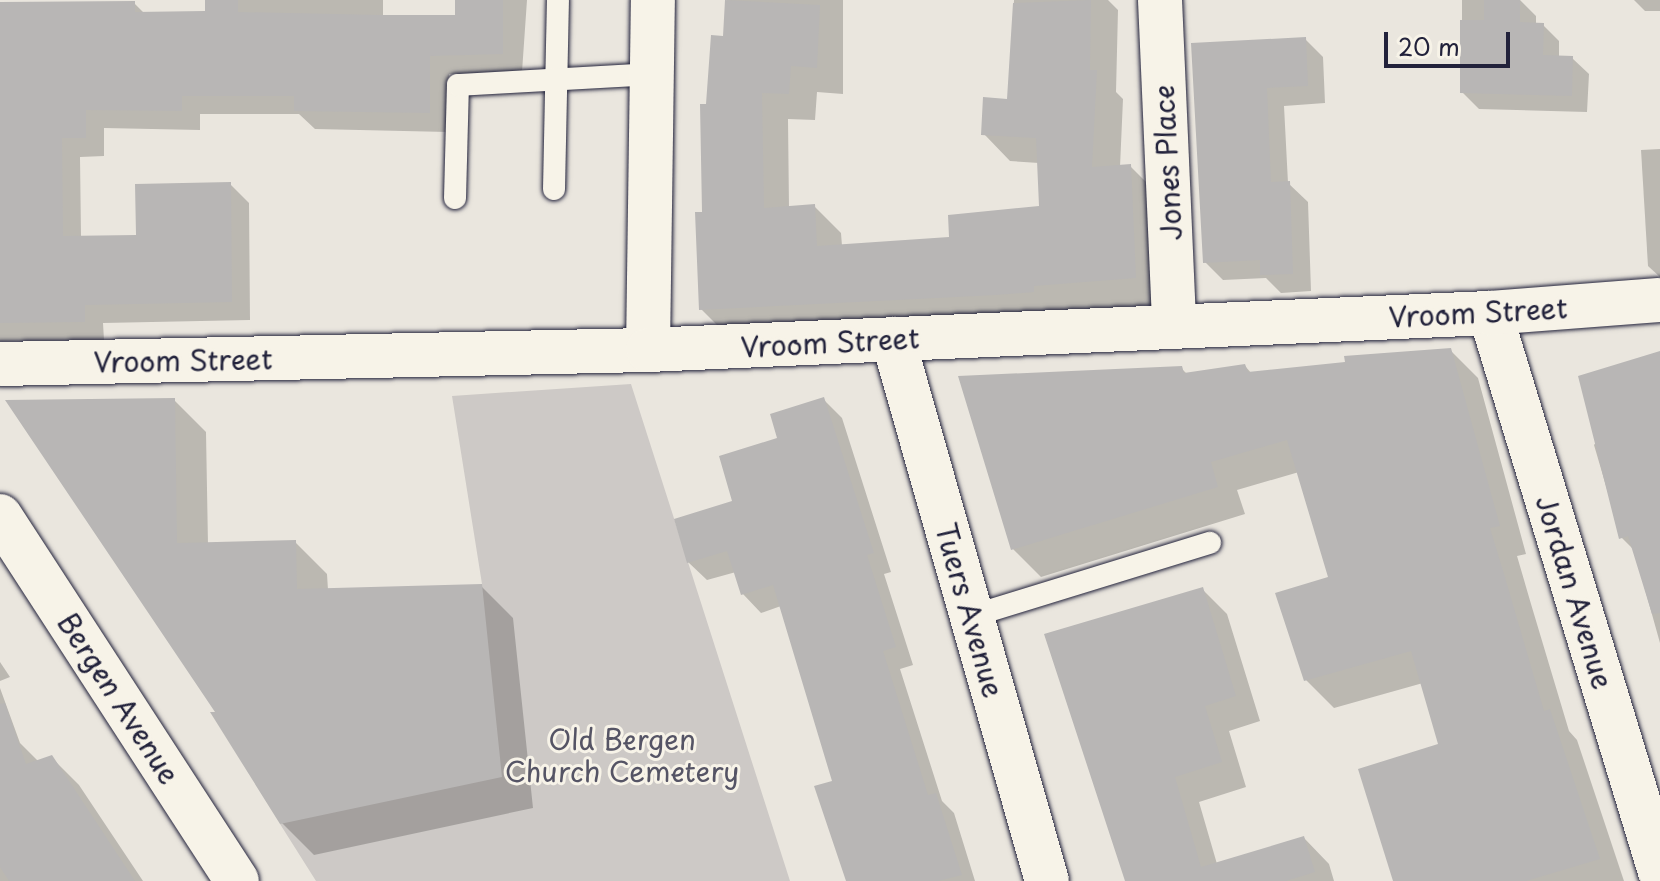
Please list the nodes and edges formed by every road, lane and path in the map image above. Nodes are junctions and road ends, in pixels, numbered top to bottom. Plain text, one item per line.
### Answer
1 (558, 0) edge
2 (653, 0) edge
3 (1160, 0) edge
4 (652, 74) junction
5 (555, 80) junction
6 (554, 189) dead end
7 (455, 198) dead end
8 (1660, 300) edge
9 (1490, 313) junction
10 (1174, 325) junction
11 (893, 339) junction
12 (648, 350) junction
13 (0, 364) edge
14 (0, 516) edge
15 (1210, 543) dead end
16 (972, 616) junction
17 (1660, 872) edge
18 (237, 881) edge
19 (1047, 881) edge

1 - 5 lane
2 - 4 street
3 - 10 street, Jones Place
4 - 5 lane
4 - 12 street
5 - 6 lane
5 - 7 lane
8 - 9 street, Vroom Street
9 - 10 street, Vroom Street
9 - 17 street, Jordan Avenue
10 - 11 street, Vroom Street
11 - 12 street, Vroom Street
11 - 16 street, Tuers Avenue
12 - 13 street, Vroom Street
14 - 18 street, Bergen Avenue
15 - 16 lane
16 - 19 street, Tuers Avenue

